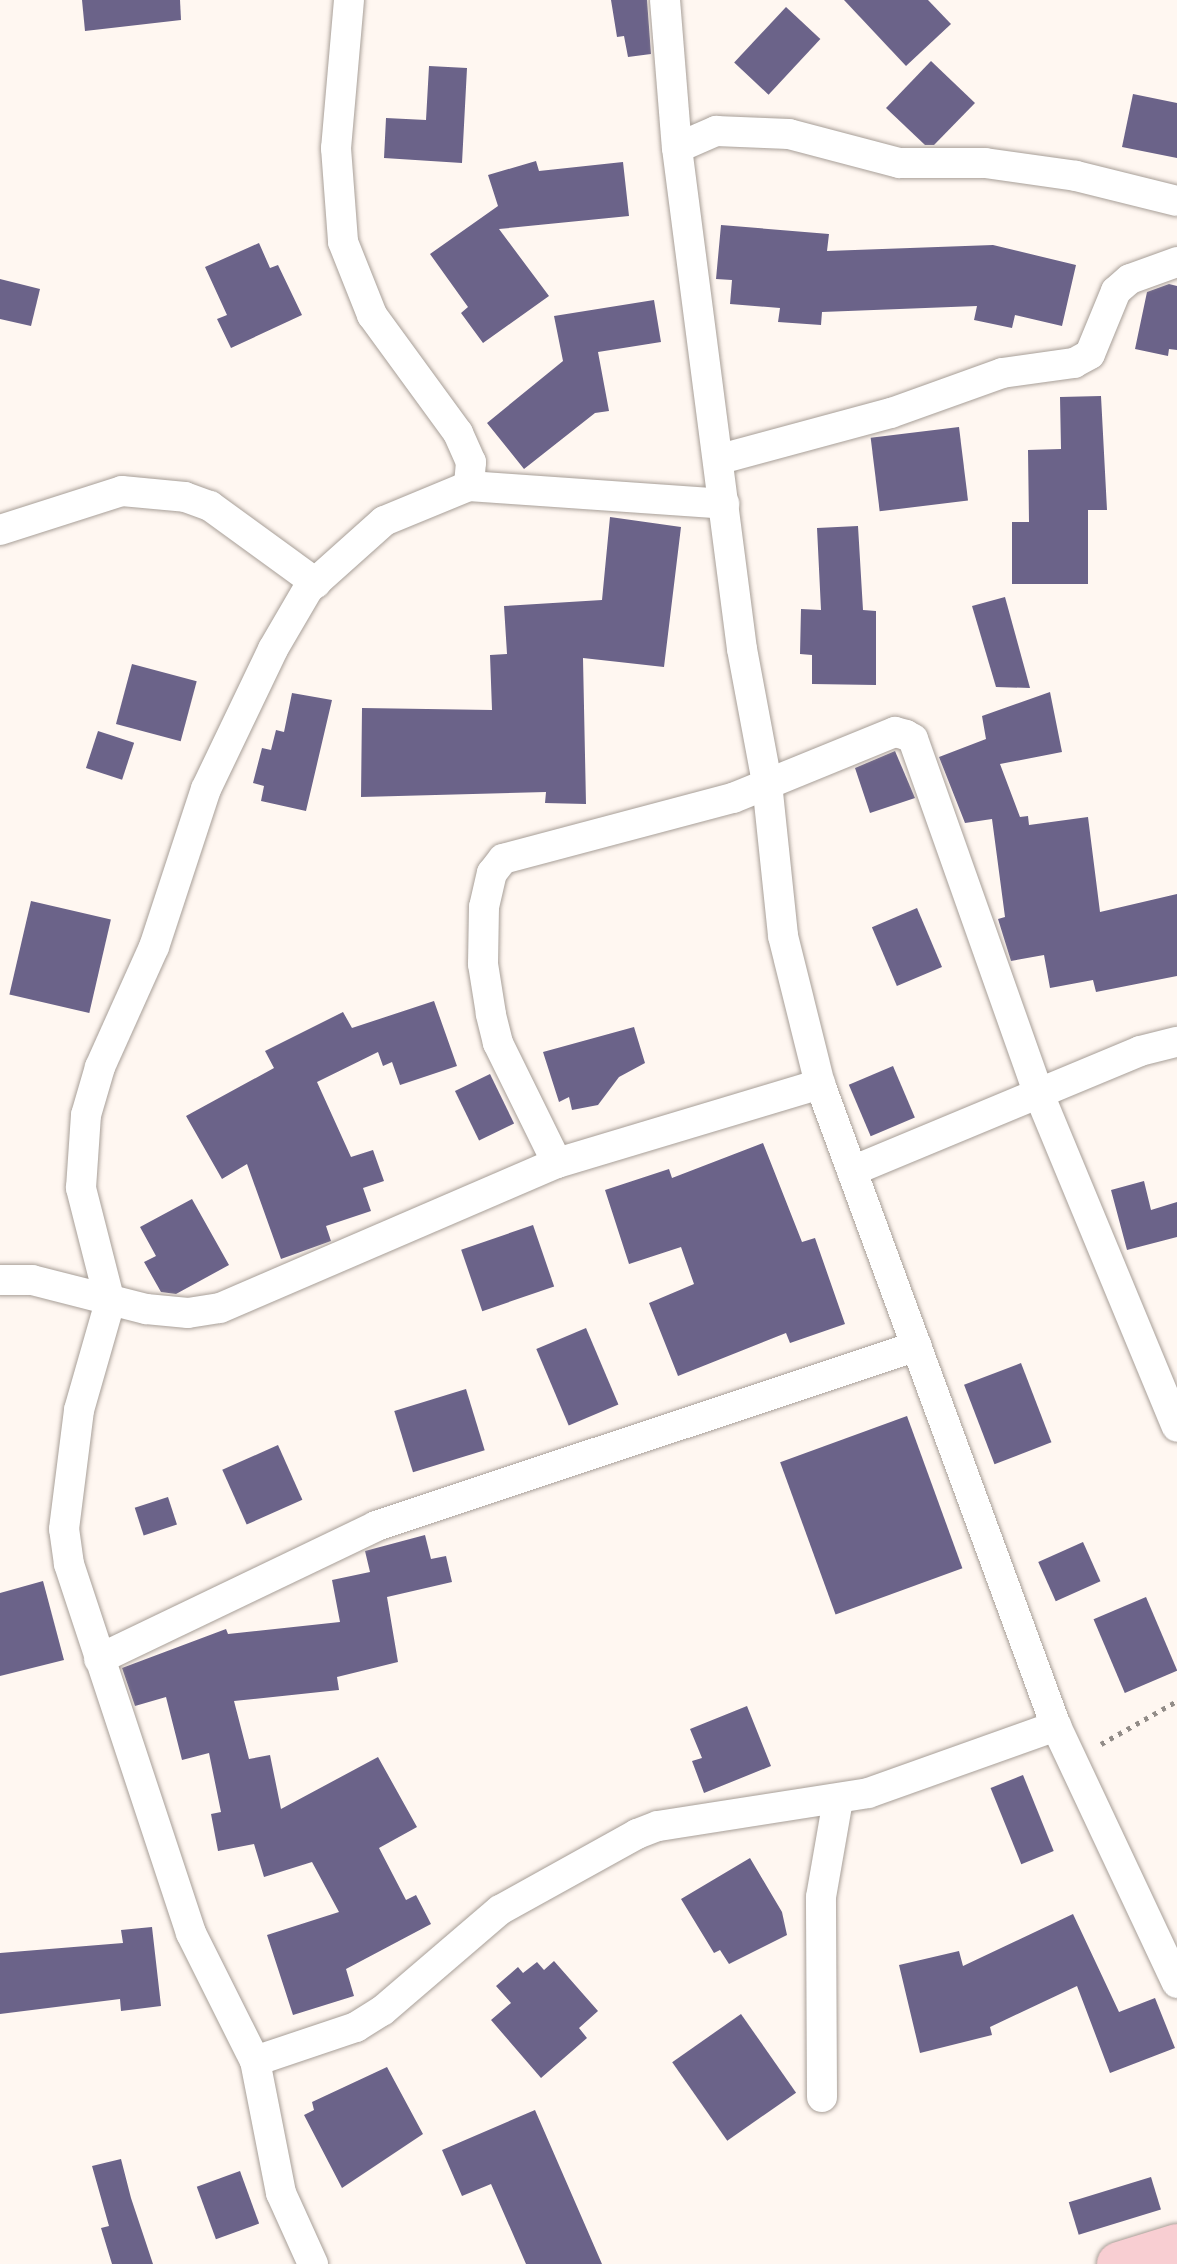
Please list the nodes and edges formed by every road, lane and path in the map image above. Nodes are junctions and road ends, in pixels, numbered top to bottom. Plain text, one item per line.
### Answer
1 (349, 0) edge
2 (665, 0) edge
3 (677, 148) junction
4 (1177, 201) edge
5 (1177, 262) edge
6 (720, 459) junction
7 (469, 486) junction
8 (724, 504) junction
9 (0, 530) edge
10 (316, 583) junction
11 (767, 783) junction
12 (1177, 1042) edge
13 (820, 1084) junction
14 (1039, 1094) junction
15 (557, 1163) junction
16 (852, 1171) junction
17 (0, 1280) edge
18 (110, 1302) junction
19 (917, 1346) junction
20 (1177, 1427) edge
21 (99, 1659) junction
22 (1177, 1701) edge
23 (1056, 1726) junction
24 (1072, 1761) junction
25 (838, 1800) junction
26 (1177, 1983) edge
27 (255, 2061) junction
28 (822, 2097) dead end
29 (1177, 2246) edge
30 (313, 2264) edge
31 (1119, 2264) edge

1 - 7 street
2 - 3 street
3 - 4 street
3 - 6 street
5 - 6 street
6 - 8 street
7 - 8 street
7 - 10 street
8 - 11 street
9 - 10 street
10 - 18 street
11 - 13 street
11 - 14 street
11 - 15 street
12 - 14 street
13 - 15 street
13 - 16 street
14 - 16 street
14 - 20 street
15 - 18 street
16 - 19 street
17 - 18 street
18 - 21 street
19 - 21 street
19 - 23 street
21 - 27 street
22 - 24 path
23 - 24 street
23 - 25 street
24 - 26 street
25 - 27 street
25 - 28 street
27 - 30 street
29 - 31 highway

